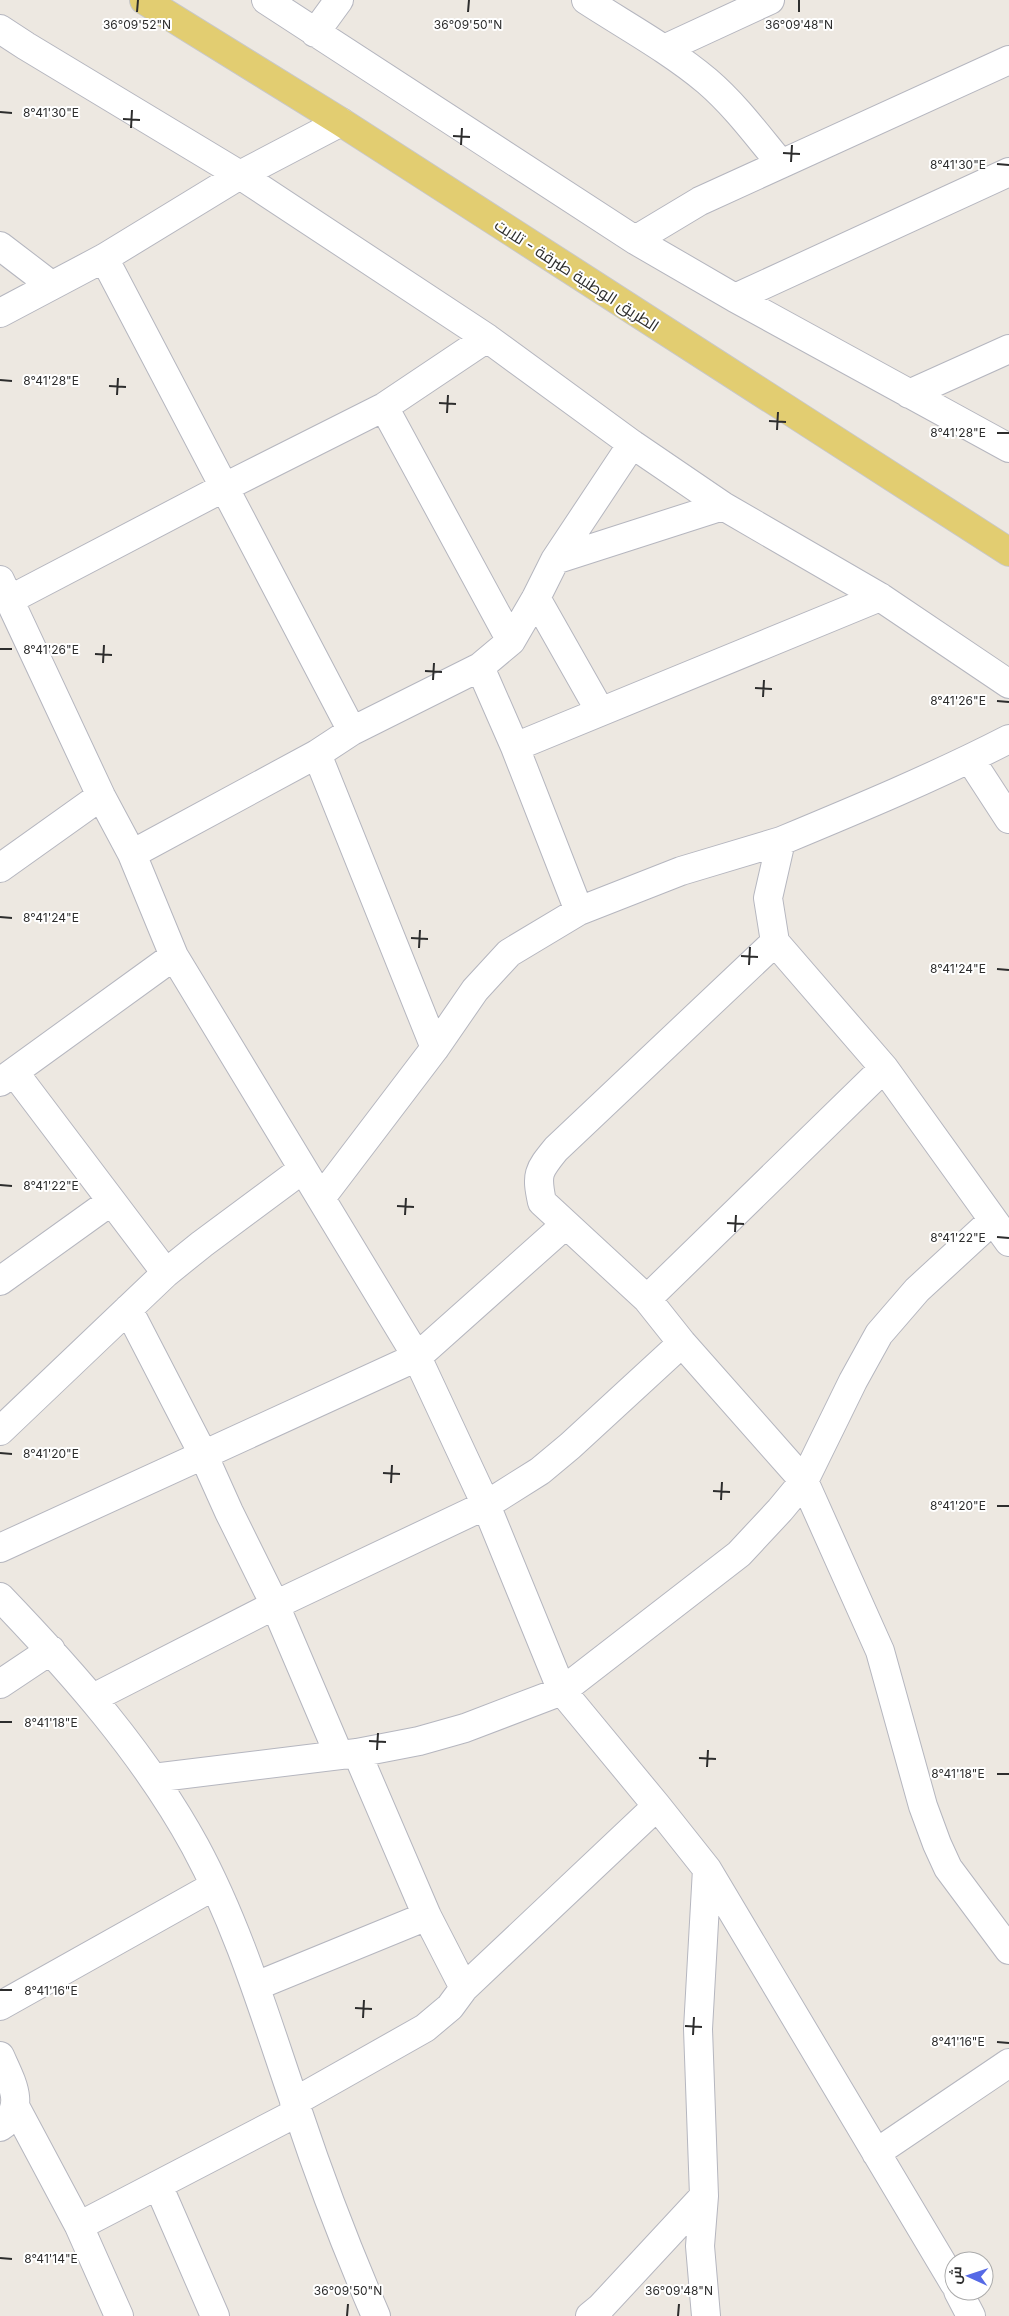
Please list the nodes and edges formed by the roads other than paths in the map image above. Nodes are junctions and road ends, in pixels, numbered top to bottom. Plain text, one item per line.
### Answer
1 (144, 0) edge
2 (266, 0) edge
3 (339, 0) edge
4 (586, 0) edge
5 (770, 0) edge
6 (0, 29) edge
7 (315, 34) junction
8 (664, 49) junction
9 (1009, 60) edge
10 (341, 122) junction
11 (781, 164) junction
12 (1009, 172) edge
13 (240, 175) junction
14 (635, 240) junction
15 (0, 246) edge
16 (104, 258) junction
17 (51, 285) junction
18 (735, 298) junction
19 (0, 313) edge
20 (487, 338) junction
21 (1009, 350) edge
22 (909, 394) junction
23 (384, 407) junction
24 (632, 444) junction
25 (1009, 448) edge
26 (225, 487) junction
27 (723, 506) junction
28 (1009, 552) edge
29 (555, 560) junction
30 (5, 590) edge
31 (880, 596) junction
32 (536, 598) junction
33 (511, 641) junction
34 (480, 667) junction
35 (1009, 684) edge
36 (600, 711) junction
37 (352, 731) junction
38 (1009, 739) edge
39 (515, 747) junction
40 (317, 754) junction
41 (970, 759) junction
42 (101, 796) junction
43 (1009, 820) edge
44 (781, 841) junction
45 (132, 854) junction
46 (3, 859) edge
47 (579, 911) junction
48 (775, 942) junction
49 (174, 956) junction
50 (435, 1048) junction
51 (884, 1068) junction
52 (7, 1077) edge
53 (303, 1169) junction
54 (321, 1198) junction
55 (110, 1202) junction
56 (993, 1220) junction
57 (565, 1225) junction
58 (1009, 1242) edge
59 (166, 1273) junction
60 (0, 1281) edge
61 (647, 1299) junction
62 (128, 1309) junction
63 (682, 1343) junction
64 (417, 1357) junction
65 (0, 1431) edge
66 (203, 1454) junction
67 (804, 1481) junction
68 (486, 1505) junction
69 (0, 1548) edge
70 (0, 1597) edge
71 (275, 1605) junction
72 (50, 1650) junction
73 (0, 1684) edge
74 (562, 1691) junction
75 (93, 1698) junction
76 (348, 1754) junction
77 (153, 1778) junction
78 (657, 1806) junction
79 (707, 1869) junction
80 (214, 1886) junction
81 (427, 1916) junction
82 (1009, 1950) edge
83 (256, 1986) junction
84 (464, 1988) junction
85 (0, 2006) edge
86 (0, 2056) edge
87 (1009, 2063) edge
88 (296, 2107) junction
89 (8, 2117) edge
90 (876, 2153) junction
91 (158, 2185) junction
92 (704, 2196) junction
93 (79, 2226) junction
94 (944, 2266) edge
95 (963, 2301) edge
96 (119, 2316) edge
97 (215, 2316) edge
98 (376, 2316) edge
99 (590, 2316) edge
100 (706, 2316) edge
101 (971, 2316) edge

1 - 10 main road, الطريق الوطنية طبرقة - تلابت
2 - 7 street
3 - 7 street
4 - 8 street
5 - 8 street
6 - 13 street
7 - 14 street
8 - 11 street
9 - 11 street
10 - 13 street
10 - 28 main road, الطريق الوطنية طبرقة - تلابت
11 - 14 street
12 - 18 street
13 - 16 street
13 - 20 street
14 - 18 street
15 - 17 street
16 - 17 street
16 - 26 street
17 - 19 street
18 - 22 street
20 - 23 street
20 - 24 street
21 - 22 street
22 - 25 street
23 - 26 street
23 - 33 street
24 - 27 street
24 - 29 street
26 - 30 street
26 - 37 street
27 - 29 street
27 - 31 street
29 - 32 street
30 - 42 street
31 - 35 street
31 - 36 street
32 - 33 street
32 - 36 street
33 - 34 street
34 - 37 street
34 - 39 street
36 - 39 street
37 - 40 street
38 - 41 street
39 - 47 street
40 - 45 street
40 - 50 street
41 - 43 street
41 - 44 street
42 - 45 street
42 - 46 street
44 - 47 street
44 - 48 street
45 - 49 street
47 - 50 street
48 - 51 street
48 - 57 street
49 - 52 street
49 - 53 street
50 - 54 street
51 - 56 street
51 - 61 street
52 - 55 street
53 - 54 street
53 - 59 street
54 - 64 street
55 - 59 street
55 - 60 street
56 - 58 street
56 - 67 street
57 - 61 street
57 - 64 street
59 - 62 street
61 - 63 street
62 - 65 street
62 - 66 street
63 - 67 street
63 - 68 street
64 - 66 street
64 - 68 street
66 - 69 street
66 - 71 street
67 - 74 street
67 - 82 street
68 - 71 street
68 - 74 street
70 - 72 street
71 - 75 street
71 - 76 street
72 - 73 street
72 - 75 street
74 - 76 street
74 - 78 street
75 - 77 street
76 - 77 street
76 - 81 street
77 - 80 street
78 - 79 street
78 - 84 street
79 - 90 street
79 - 92 street
80 - 83 street
80 - 85 street
81 - 83 street
81 - 84 street
83 - 88 street
84 - 88 street
86 - 89 street
87 - 90 street
88 - 91 street
88 - 98 street
89 - 93 street
90 - 94 street
91 - 93 street
91 - 97 street
92 - 99 street
92 - 100 street
93 - 96 street
95 - 101 street

